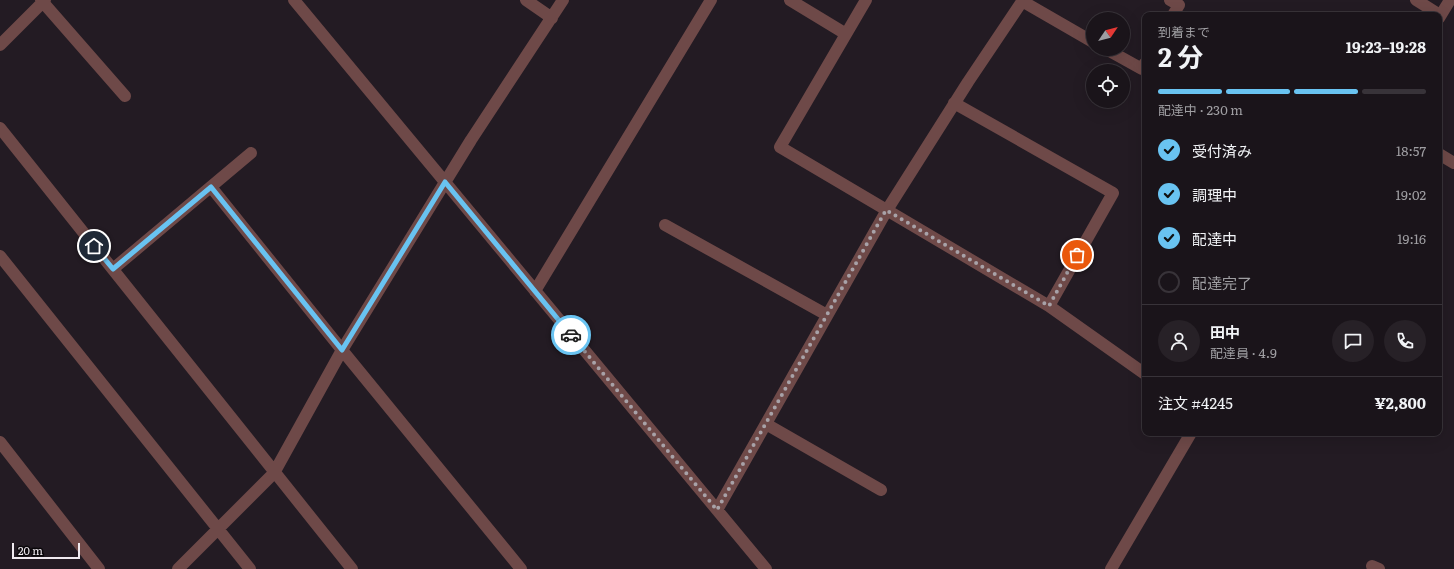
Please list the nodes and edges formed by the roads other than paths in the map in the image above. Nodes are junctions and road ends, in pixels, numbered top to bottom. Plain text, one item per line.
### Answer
1 (294, 0) edge
2 (526, 0) edge
3 (563, 0) edge
4 (711, 0) edge
5 (790, 0) edge
6 (866, 0) edge
7 (1170, 0) edge
8 (1416, 0) edge
9 (1450, 0) edge
10 (43, 1) edge
11 (1022, 1) edge
12 (1175, 12) edge
13 (1434, 12) edge
14 (1442, 13) edge
15 (552, 18) junction
16 (846, 34) junction
17 (1086, 38) edge
18 (0, 45) edge
19 (1119, 56) edge
20 (1142, 69) edge
21 (126, 96) dead end
22 (954, 103) junction
23 (0, 128) edge
24 (251, 153) dead end
25 (1442, 156) edge
26 (1454, 163) edge
27 (445, 182) junction
28 (211, 187) junction
29 (886, 210) junction
30 (665, 225) dead end
31 (0, 256) edge
32 (113, 269) junction
33 (535, 291) junction
34 (1049, 306) junction
35 (827, 315) junction
36 (342, 350) junction
37 (1142, 372) edge
38 (766, 424) junction
39 (1189, 436) edge
40 (0, 442) edge
41 (274, 473) junction
42 (881, 490) dead end
43 (717, 510) junction
44 (219, 530) junction
45 (515, 567) edge
46 (99, 569) edge
47 (178, 569) edge
48 (250, 569) edge
49 (352, 569) edge
50 (766, 569) edge
51 (1111, 569) edge

1 - 27 street
2 - 15 street
3 - 15 street
4 - 33 street
5 - 16 street
6 - 16 street
7 - 12 street
8 - 13 street
9 - 14 street
10 - 18 street
10 - 21 street
11 - 17 street
11 - 22 street
15 - 27 street
16 - 29 street
19 - 20 street
22 - 29 street
22 - 34 street
23 - 32 street
24 - 28 street
25 - 26 street
27 - 33 street
27 - 36 street
28 - 32 street
28 - 36 street
29 - 34 street
29 - 35 street
30 - 35 street
31 - 44 street
32 - 41 street
33 - 43 street
34 - 37 street
35 - 38 street
36 - 41 street
36 - 45 street
38 - 42 street
38 - 43 street
39 - 51 street
40 - 46 street
41 - 44 street
41 - 49 street
43 - 50 street
44 - 47 street
44 - 48 street

